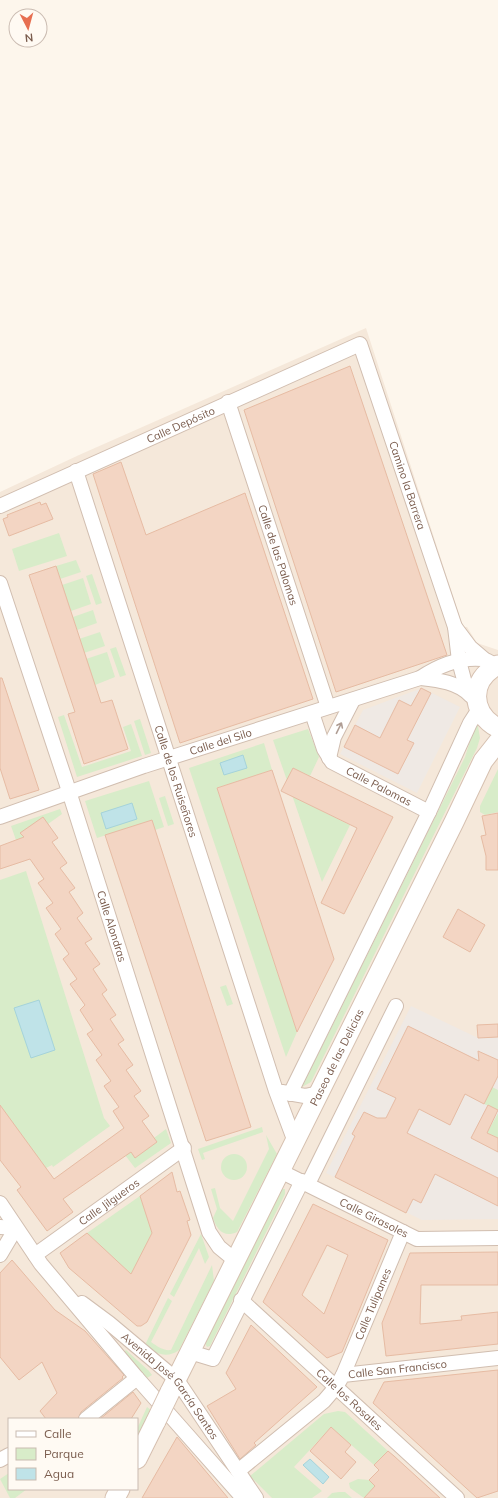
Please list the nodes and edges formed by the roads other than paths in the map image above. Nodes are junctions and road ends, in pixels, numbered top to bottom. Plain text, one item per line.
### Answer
1 (360, 344) joint
2 (228, 402) junction
3 (76, 471) junction
4 (0, 506) edge
5 (0, 583) edge
6 (454, 627) junction
7 (459, 661) junction
8 (493, 663) edge
9 (420, 678) junction
10 (353, 700) junction
11 (328, 707) junction
12 (482, 710) edge
13 (312, 713) junction
14 (498, 742) edge
15 (169, 758) junction
16 (329, 758) junction
17 (483, 760) junction
18 (69, 792) junction
19 (429, 812) junction
20 (0, 817) edge
21 (396, 1006) dead end
22 (276, 1091) junction
23 (320, 1093) junction
24 (290, 1094) junction
25 (295, 1142) junction
26 (184, 1148) junction
27 (280, 1171) junction
28 (305, 1182) junction
29 (0, 1202) edge
30 (0, 1228) edge
31 (16, 1228) junction
32 (403, 1232) junction
33 (498, 1238) edge
34 (0, 1255) edge
35 (35, 1255) junction
36 (236, 1261) junction
37 (65, 1291) junction
38 (241, 1300) junction
39 (190, 1352) junction
40 (498, 1358) edge
41 (137, 1378) junction
42 (339, 1381) junction
43 (174, 1386) junction
44 (87, 1418) edge
45 (138, 1457) edge
46 (238, 1471) junction
47 (243, 1498) edge
48 (256, 1498) edge
49 (457, 1498) edge

1 - 2 street, Calle Depósito
1 - 6 street, Camino la Barrera
2 - 3 street, Calle Depósito
2 - 11 street, Calle de las Palomas
3 - 4 street, Calle Depósito
3 - 15 street, Calle de los Ruiseñores
5 - 18 street, Calle Alondras
6 - 7 street, Camino la Barrera
6 - 8 street, Camino la Barrera
7 - 8 street, Calle del Silo
7 - 9 street, Calle del Silo
7 - 12 street, Camino la Barrera
8 - 12 main road, Paseo de las Delicias
9 - 10 street, Calle del Silo
9 - 12 street, Calle del Silo
10 - 11 street, Calle del Silo
16 -> 10 street
11 - 13 street, Calle del Silo
12 - 17 main road, Paseo de las Delicias
12 - 19 street
13 - 15 street, Calle del Silo
13 - 16 street
14 - 17 main road, Paseo de las Delicias
15 - 18 street, Calle del Silo
15 - 22 street, Calle de los Ruiseñores
16 - 19 street, Calle Palomas
17 - 23 main road, Paseo de las Delicias
18 - 20 street, Calle del Silo
18 - 26 street, Calle Alondras
19 - 24 street
21 - 28 street
22 - 24 street
22 - 25 street, Calle de los Ruiseñores
23 - 24 street
23 - 25 main road, Paseo de las Delicias
25 - 27 main road, Paseo de las Delicias
26 - 35 street, Calle Jilgueros
26 - 36 street, Calle Alondras
27 - 28 street, Calle Girasoles
27 - 36 main road, Paseo de las Delicias
28 - 32 street, Calle Girasoles
28 - 38 street
29 - 31 street, Avenida José García Santos
30 - 31 street
31 - 34 street
31 - 35 street, Avenida José García Santos
32 - 33 street, Calle Girasoles
32 - 42 street, Calle Tulipanes
35 - 37 street, Avenida José García Santos
36 - 39 main road, Paseo de las Delicias
37 - 41 street, Avenida José García Santos
37 - 43 street, Avenida José García Santos
38 - 39 street
38 - 42 street, Calle los Rosales
39 - 43 main road, Paseo de las Delicias
40 - 42 street, Calle San Francisco
41 - 44 street
41 - 47 street, Avenida José García Santos
42 - 46 street, Calle San Francisco
42 - 49 street, Calle los Rosales
43 - 45 main road, Paseo de las Delicias, bridge
43 - 46 street, Avenida José García Santos
46 - 48 street, Avenida José García Santos

